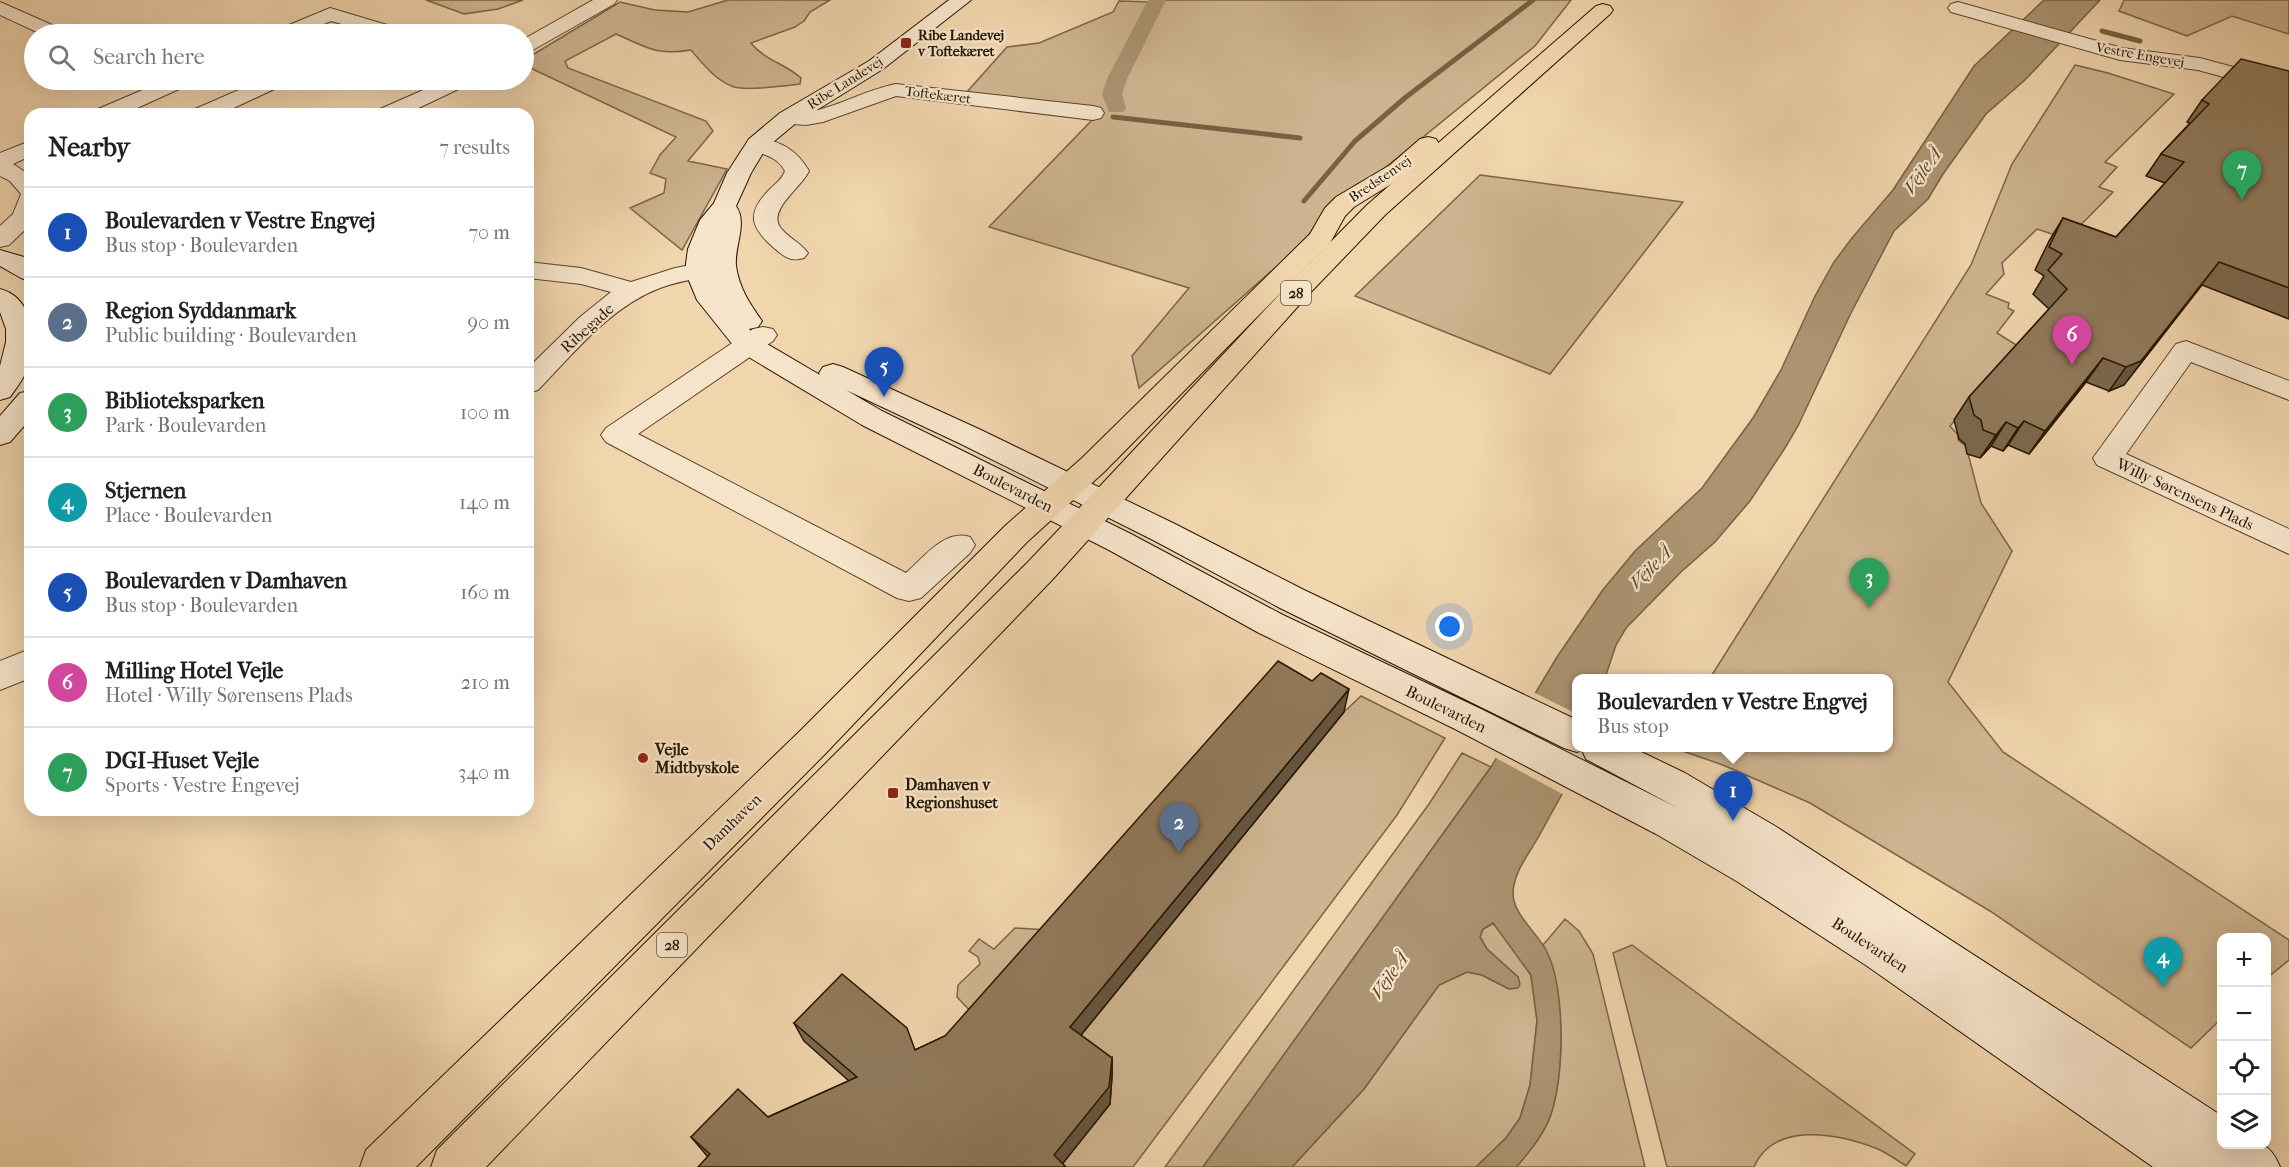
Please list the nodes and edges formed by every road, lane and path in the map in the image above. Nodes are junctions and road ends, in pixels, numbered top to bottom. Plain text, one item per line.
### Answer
1 (608, 0) edge
2 (962, 0) edge
3 (1610, 5) edge
4 (0, 8) edge
5 (1958, 8) dead end
6 (35, 24) edge
7 (307, 24) edge
8 (359, 24) edge
9 (534, 41) edge
10 (2289, 89) edge
11 (160, 90) edge
12 (256, 90) edge
13 (440, 90) edge
14 (119, 108) edge
15 (215, 108) edge
16 (401, 108) edge
17 (1093, 113) dead end
18 (788, 118) junction
19 (757, 144) junction
20 (24, 151) edge
21 (0, 161) edge
22 (0, 166) edge
23 (24, 183) edge
24 (24, 215) edge
25 (0, 240) edge
26 (795, 253) dead end
27 (0, 258) edge
28 (24, 269) edge
29 (710, 269) junction
30 (534, 271) edge
31 (631, 291) junction
32 (0, 297) edge
33 (755, 340) junction
34 (534, 378) edge
35 (0, 391) edge
36 (2289, 391) edge
37 (24, 407) edge
38 (0, 435) edge
39 (1066, 490) junction
40 (1101, 506) junction
41 (2289, 542) edge
42 (959, 545) dead end
43 (24, 666) edge
44 (0, 676) edge
45 (1572, 746) edge
46 (1592, 754) edge
47 (2217, 1141) edge
48 (2230, 1149) edge
49 (383, 1167) edge
50 (454, 1167) edge
51 (2193, 1167) edge
52 (2257, 1167) edge

1 - 9 street
2 - 18 street, Ribe Landevej
3 - 39 main road, Bredstenvej / 28
3 - 40 main road, Bredstenvej / 28
4 - 6 street
5 - 10 street, Vestre Engevej
7 - 8 street
11 - 14 street
12 - 15 street
13 - 16 street
17 - 18 street, Toftekæret
18 - 19 street, Ribe Landevej
19 - 26 street
19 - 29 street, Ribe Landevej
20 - 21 street
22 - 23 street
24 - 25 street
27 - 28 street
29 - 31 street, Ribegade
29 - 33 street, Boulevarden
30 - 31 street
31 - 34 street, Ribegade
32 - 35 street
33 - 39 street, Boulevarden
33 - 42 street
36 - 41 street, Willy Sørensens Plads
37 - 38 street
39 - 40 street, Boulevarden
39 - 49 main road, Damhaven / 28
40 - 45 street, Boulevarden
40 - 50 main road, 28
43 - 44 street
46 - 47 street, Boulevarden
46 - 51 street, Boulevarden
48 - 52 street, Boulevarden

